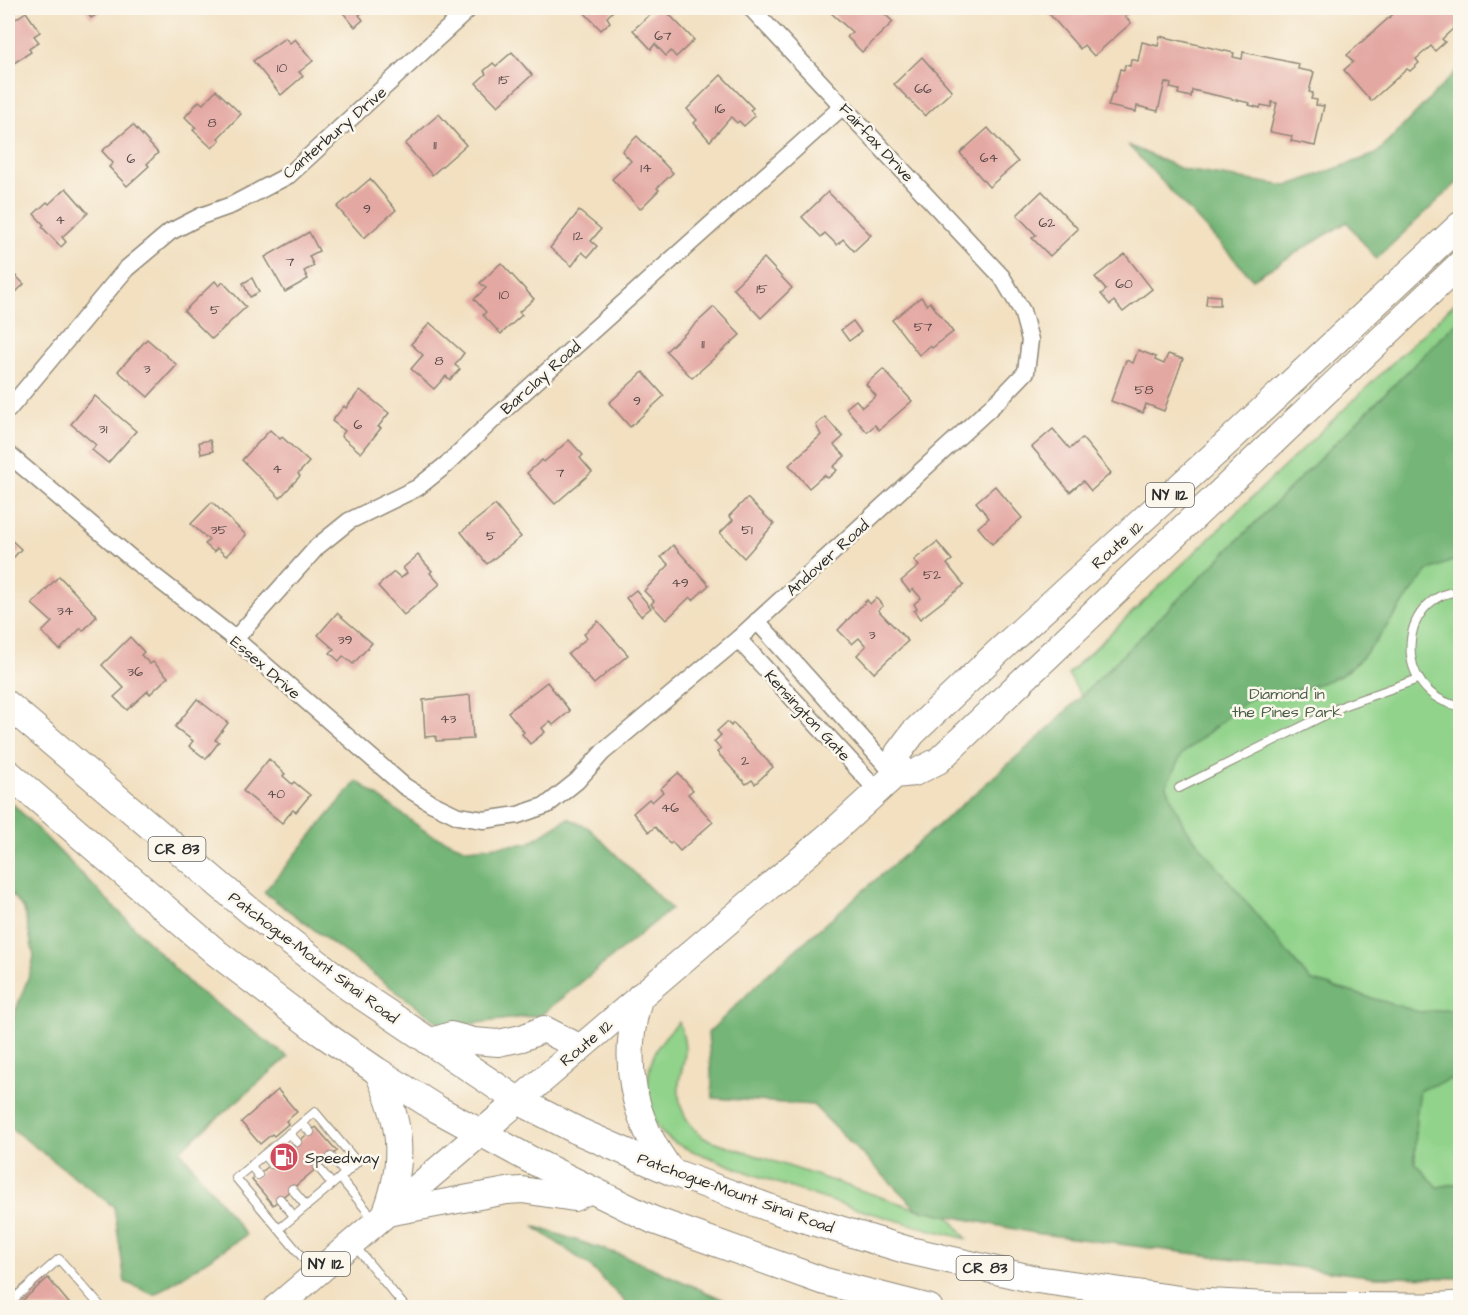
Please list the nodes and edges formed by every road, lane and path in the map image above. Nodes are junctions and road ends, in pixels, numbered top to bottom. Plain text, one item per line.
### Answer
1 (470, 8) edge
2 (751, 8) edge
3 (843, 106) junction
4 (1461, 225) edge
5 (1461, 264) edge
6 (1002, 277) joint
7 (8, 410) edge
8 (8, 454) edge
9 (1461, 591) edge
10 (757, 621) junction
11 (235, 639) junction
12 (738, 639) junction
13 (1418, 679) junction
14 (8, 705) edge
15 (1461, 706) edge
16 (8, 773) edge
17 (886, 783) junction
18 (1179, 788) dead end
19 (547, 805) joint
20 (640, 996) junction
21 (429, 1042) junction
22 (579, 1047) junction
23 (377, 1071) junction
24 (517, 1100) junction
25 (302, 1123) junction
26 (310, 1132) dead end
27 (481, 1132) junction
28 (289, 1133) junction
29 (297, 1143) dead end
30 (264, 1155) junction
31 (331, 1157) dead end
32 (272, 1164) dead end
33 (251, 1166) junction
34 (318, 1167) dead end
35 (672, 1172) junction
36 (258, 1174) dead end
37 (342, 1175) junction
38 (332, 1184) junction
39 (292, 1189) dead end
40 (590, 1190) junction
41 (279, 1200) dead end
42 (306, 1206) junction
43 (294, 1216) junction
44 (381, 1217) junction
45 (279, 1229) junction
46 (352, 1242) junction
47 (316, 1273) junction
48 (8, 1304) edge
49 (284, 1305) edge
50 (1461, 1305) edge
51 (1306, 1307) edge
52 (102, 1308) edge
53 (406, 1308) edge
54 (929, 1308) edge

1 - 7 street, Canterbury Drive
2 - 3 street, Fairfax Drive
3 - 6 street, Fairfax Drive
3 - 11 street, Barclay Road
4 - 17 main road, Route 112 / NY 112
5 - 17 main road, Route 112 / NY 112
6 - 10 street, Andover Road
8 - 11 street, Essex Drive
9 - 13 lane
10 - 12 street, Andover Road
10 - 17 street, Kensington Gate
11 - 19 street, Essex Drive
12 - 17 street, Kensington Gate
12 - 19 street, Andover Road
13 - 15 lane
13 - 18 lane
14 - 21 highway, Patchogue-Mount Sinai Road / CR 83
16 - 23 highway
17 - 20 main road, Route 112 / NY 112
20 - 22 main road, Route 112 / NY 112
20 - 35 main road
21 - 22 main road
21 - 24 highway, Patchogue-Mount Sinai Road / CR 83
22 - 24 main road, Route 112 / NY 112
23 - 27 highway
23 - 44 main road
24 - 27 main road, Route 112 / NY 112
24 - 35 highway, Patchogue-Mount Sinai Road / CR 83
25 - 26 lane
25 - 28 lane
25 - 37 lane
27 - 40 highway
27 - 44 main road, Route 112 / NY 112
28 - 29 lane
28 - 30 lane
30 - 32 lane
30 - 33 lane
31 - 37 lane
33 - 36 lane
33 - 45 lane
34 - 38 lane
35 - 51 highway, Patchogue-Mount Sinai Road / CR 83
37 - 38 lane
37 - 44 lane
38 - 42 lane
39 - 42 lane
40 - 44 main road
40 - 54 highway
41 - 43 lane
42 - 43 lane
43 - 45 lane
44 - 46 main road, Route 112 / NY 112
45 - 47 lane
46 - 47 main road, Route 112 / NY 112
46 - 53 lane
47 - 49 main road, Route 112 / NY 112
48 - 52 lane
50 - 51 highway, Patchogue-Mount Sinai Road / CR 83

